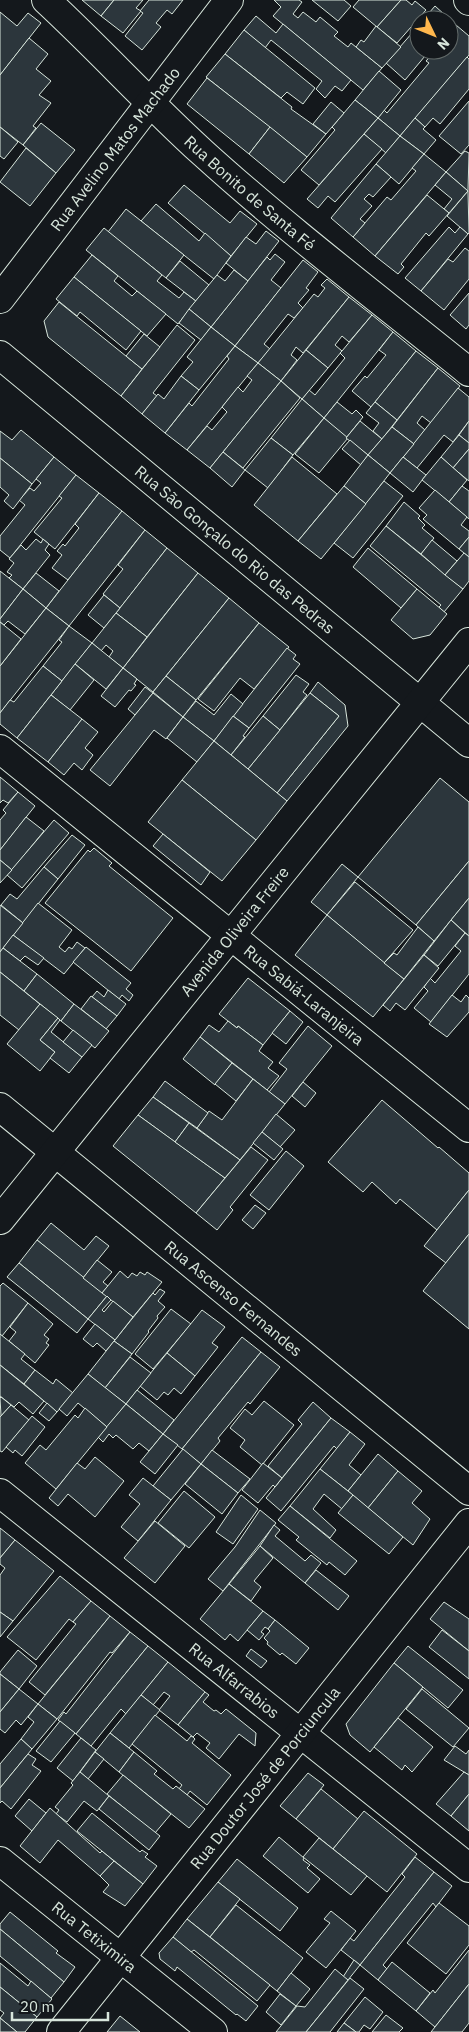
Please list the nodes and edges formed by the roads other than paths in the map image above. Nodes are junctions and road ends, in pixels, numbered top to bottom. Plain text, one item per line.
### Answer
1 (46, 0) edge
2 (229, 0) edge
3 (150, 102) junction
4 (0, 299) edge
5 (0, 355) edge
6 (469, 372) edge
7 (469, 642) edge
8 (420, 702) junction
9 (469, 744) edge
10 (0, 749) edge
11 (231, 936) junction
12 (0, 1106) edge
13 (469, 1128) edge
14 (54, 1152) junction
15 (0, 1220) edge
16 (469, 1491) edge
17 (0, 1492) edge
18 (469, 1523) edge
19 (300, 1733) junction
20 (0, 1861) edge
21 (469, 1868) edge
22 (121, 1957) junction
23 (61, 2032) edge
24 (213, 2032) edge

1 - 3 street, Rua Bonito de Santa Fé
2 - 3 street, Rua Avelino Matos Machado
3 - 4 street, Rua Avelino Matos Machado
3 - 6 street, Rua Bonito de Santa Fé
5 - 8 street, Rua São Gonçalo do Rio das Pedras
7 - 8 street, Avenida Oliveira Freire
8 - 9 street, Rua São Gonçalo do Rio das Pedras
8 - 11 street, Avenida Oliveira Freire
10 - 11 street, Rua Sabiá-Laranjeira
11 - 13 street, Rua Sabiá-Laranjeira
11 - 14 street, Avenida Oliveira Freire
12 - 14 street, Rua Ascenso Fernandes
14 - 15 street, Avenida Oliveira Freire
14 - 16 street, Rua Ascenso Fernandes
17 - 19 street, Rua Alfarrabios
18 - 19 street, Rua Doutor José de Porciuncula
19 - 21 street, Rua Alfarrabios
19 - 22 street, Rua Doutor José de Porciuncula
20 - 22 street, Rua Tetiximira
22 - 23 street, Rua Doutor José de Porciuncula
22 - 24 street, Rua Tetiximira

